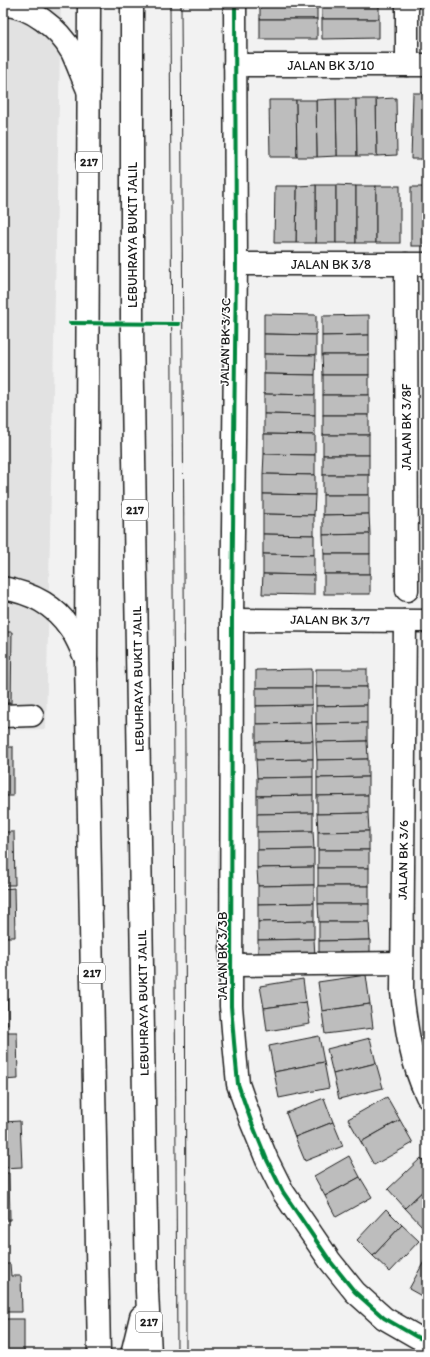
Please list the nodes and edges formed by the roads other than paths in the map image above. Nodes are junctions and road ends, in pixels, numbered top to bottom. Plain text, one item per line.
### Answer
1 (89, 3) edge
2 (132, 3) edge
3 (235, 3) edge
4 (407, 3) edge
5 (3, 5) edge
6 (235, 65) junction
7 (417, 65) edge
8 (89, 92) junction
9 (236, 264) junction
10 (406, 264) junction
11 (427, 264) edge
12 (3, 588) edge
13 (407, 590) dead end
14 (232, 620) junction
15 (405, 621) junction
16 (427, 621) edge
17 (86, 659) junction
18 (32, 715) dead end
19 (3, 716) edge
20 (402, 963) junction
21 (232, 965) junction
22 (427, 1096) edge
23 (146, 1224) junction
24 (147, 1291) junction
25 (427, 1341) edge
26 (99, 1354) edge
27 (132, 1354) edge
28 (150, 1354) edge
29 (163, 1354) edge

1 - 8 main road, 217
2 - 23 main road, LEBUHRAYA BUKIT JALIL / 217
3 - 6 main road, JALAN BK 3/3C
4 - 7 main road
5 - 8 main road
6 - 7 main road, JALAN BK 3/10
6 - 9 main road, JALAN BK 3/3C
8 - 17 main road, 217
9 - 10 main road, JALAN BK 3/8
9 - 14 main road, JALAN BK 3/3C
10 - 11 main road, JALAN BK 3/8
10 - 13 main road, JALAN BK 3/8F
12 - 17 main road
14 - 15 main road, JALAN BK 3/7
14 - 21 main road, JALAN BK 3/3B
15 - 16 main road, JALAN BK 3/7
15 - 20 main road, JALAN BK 3/6
17 - 26 main road, 217
18 - 19 main road
20 - 21 main road
20 - 22 main road, JALAN BK 3/6
21 - 25 main road, JALAN BK 3/3B
23 - 24 main road, LEBUHRAYA BUKIT JALIL / 217
23 - 29 main road
24 - 27 main road
24 - 28 main road, LEBUHRAYA BUKIT JALIL / 217

